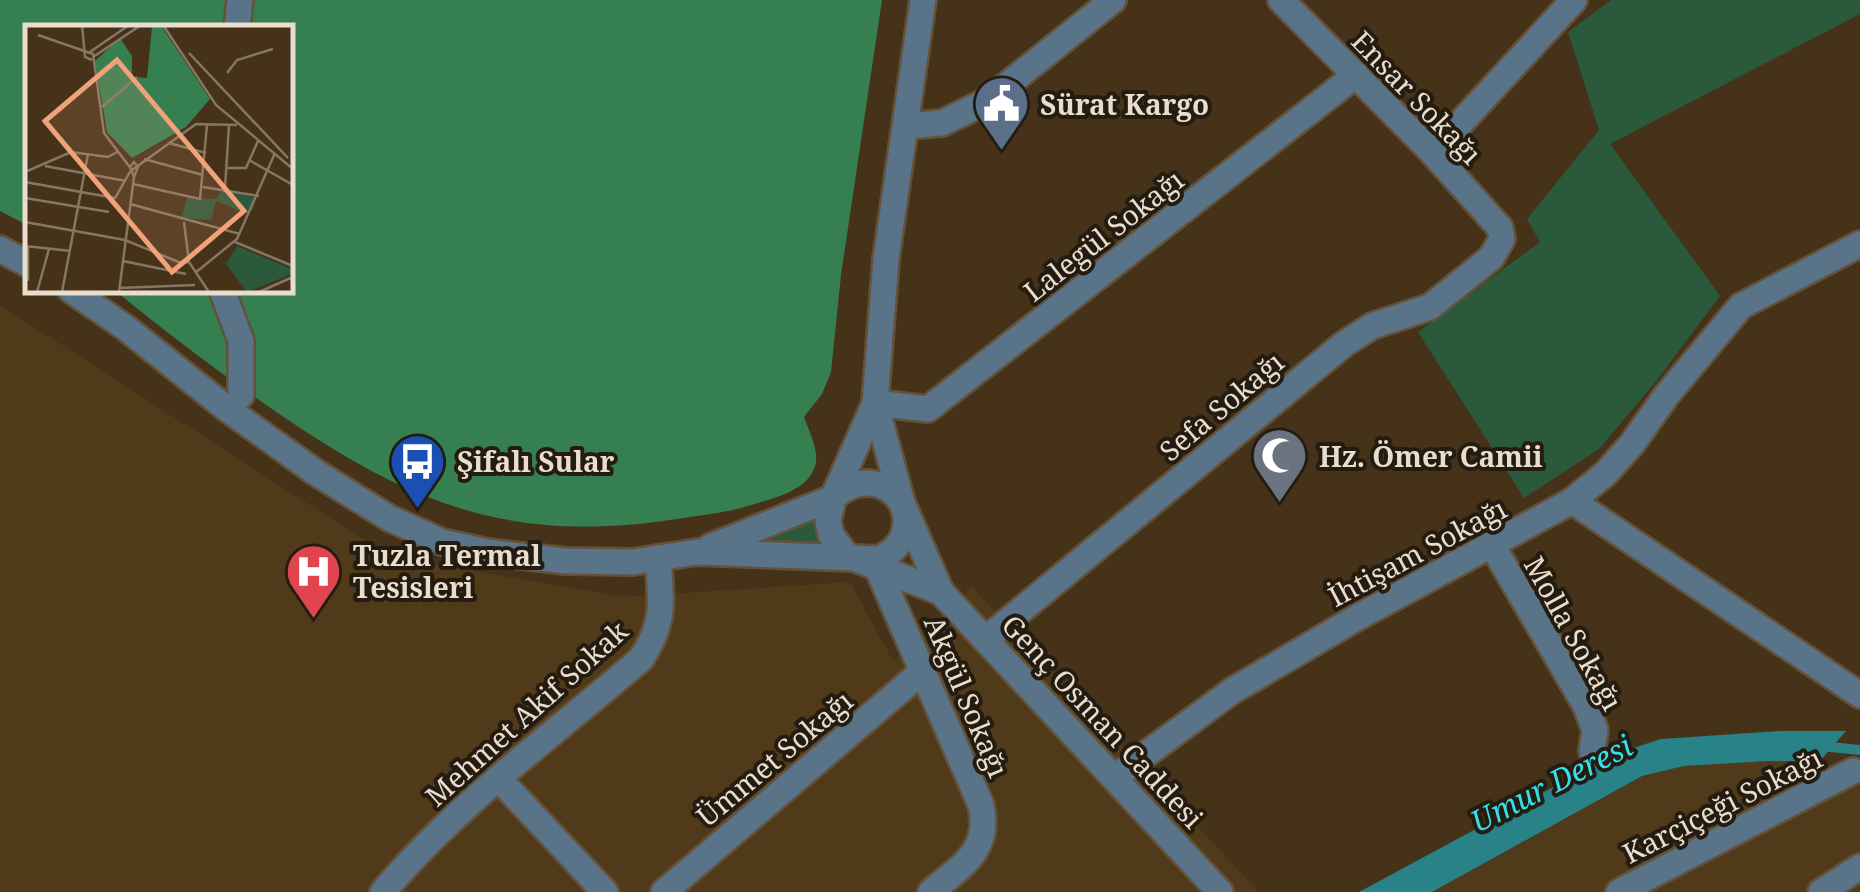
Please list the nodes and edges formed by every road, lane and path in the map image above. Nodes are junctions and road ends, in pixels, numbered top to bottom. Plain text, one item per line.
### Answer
1 (240, 0) edge
2 (923, 0) edge
3 (1113, 0) edge
4 (1281, 0) edge
5 (1574, 0) edge
6 (236, 25) edge
7 (1356, 75) junction
8 (906, 126) junction
9 (1433, 153) junction
10 (1502, 239) joint
11 (1860, 244) edge
12 (0, 249) edge
13 (25, 262) edge
14 (74, 292) edge
15 (223, 292) edge
16 (241, 395) dead end
17 (875, 403) junction
18 (833, 498) junction
19 (1572, 501) junction
20 (903, 505) junction
21 (1492, 545) junction
22 (697, 552) junction
23 (658, 558) junction
24 (867, 564) junction
25 (941, 592) junction
26 (986, 639) junction
27 (924, 670) junction
28 (1860, 694) edge
29 (1592, 751) dead end
30 (1857, 767) edge
31 (1115, 777) junction
32 (500, 780) junction
33 (1860, 867) edge
34 (383, 892) edge
35 (605, 892) edge
36 (664, 892) edge
37 (931, 892) edge
38 (1220, 892) edge
39 (1618, 892) edge
40 (1821, 892) edge

1 - 6 street
2 - 8 street, Genç Osman Caddesi
3 - 8 street
4 - 7 street, Ensar Sokağı
5 - 9 street
7 - 9 street, Ensar Sokağı
7 - 17 street, Lalegül Sokağı
8 - 17 street, Genç Osman Caddesi
9 - 10 street, Ensar Sokağı
10 - 26 street, Sefa Sokağı
11 - 19 street, İhtişam Sokağı
12 - 13 street
14 - 23 street
15 - 16 street
17 - 18 street, Genç Osman Caddesi
17 - 20 street, Genç Osman Caddesi
18 - 20 street
18 - 22 street
18 - 24 street, Genç Osman Caddesi
19 - 21 street, İhtişam Sokağı
19 - 28 street
20 - 24 street, Genç Osman Caddesi
20 - 25 street, Genç Osman Caddesi
21 - 29 street, Molla Sokağı
21 - 31 street, İhtişam Sokağı
22 - 23 street
22 - 24 street
23 - 32 street, Mehmet Akif Sokak
24 - 25 street, Genç Osman Caddesi
24 - 27 street, Akgül Sokağı
25 - 26 street, Genç Osman Caddesi
26 - 31 street, Genç Osman Caddesi
27 - 36 street, Ümmet Sokağı
27 - 37 street, Akgül Sokağı
30 - 39 street, Karçiçeği Sokağı
31 - 38 street, Genç Osman Caddesi
32 - 34 street, Mehmet Akif Sokak
32 - 35 street
33 - 40 street

